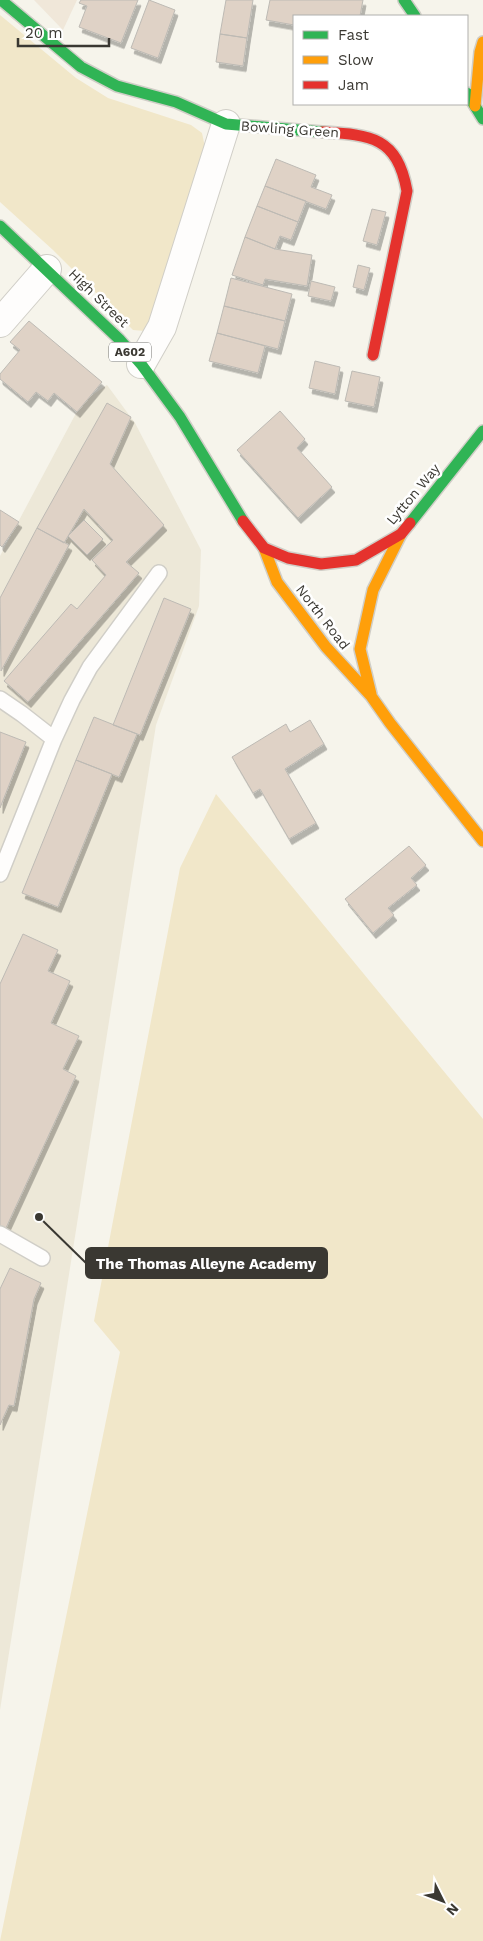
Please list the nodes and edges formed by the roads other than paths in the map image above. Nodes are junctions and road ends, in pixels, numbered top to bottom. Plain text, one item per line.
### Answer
1 (1, 0) edge
2 (404, 0) edge
3 (414, 15) edge
4 (483, 42) edge
5 (468, 95) edge
6 (475, 106) junction
7 (483, 119) edge
8 (226, 124) junction
9 (0, 226) edge
10 (48, 269) junction
11 (0, 323) edge
12 (373, 355) dead end
13 (141, 364) junction
14 (483, 431) edge
15 (231, 501) joint
16 (401, 534) junction
17 (264, 548) junction
18 (159, 573) dead end
19 (371, 696) junction
20 (0, 699) edge
21 (54, 739) junction
22 (483, 841) edge
23 (0, 874) edge
24 (0, 1234) edge
25 (42, 1258) dead end

1 - 8 main road
2 - 3 main road
4 - 6 main road
5 - 6 main road
6 - 7 main road
8 - 12 main road, Bowling Green
8 - 13 street, Bowling Green
9 - 10 main road, High Street / A602
10 - 11 street
10 - 13 main road, High Street / A602
13 - 15 main road, High Street / A602
14 - 16 main road, Lytton Way / A602
15 - 17 main road, Lytton Way / A602
16 - 17 main road, Lytton Way / A602
16 - 19 main road, North Road
17 - 19 main road, North Road
18 - 21 lane
19 - 22 main road, North Road
20 - 21 lane
21 - 23 lane
24 - 25 lane

